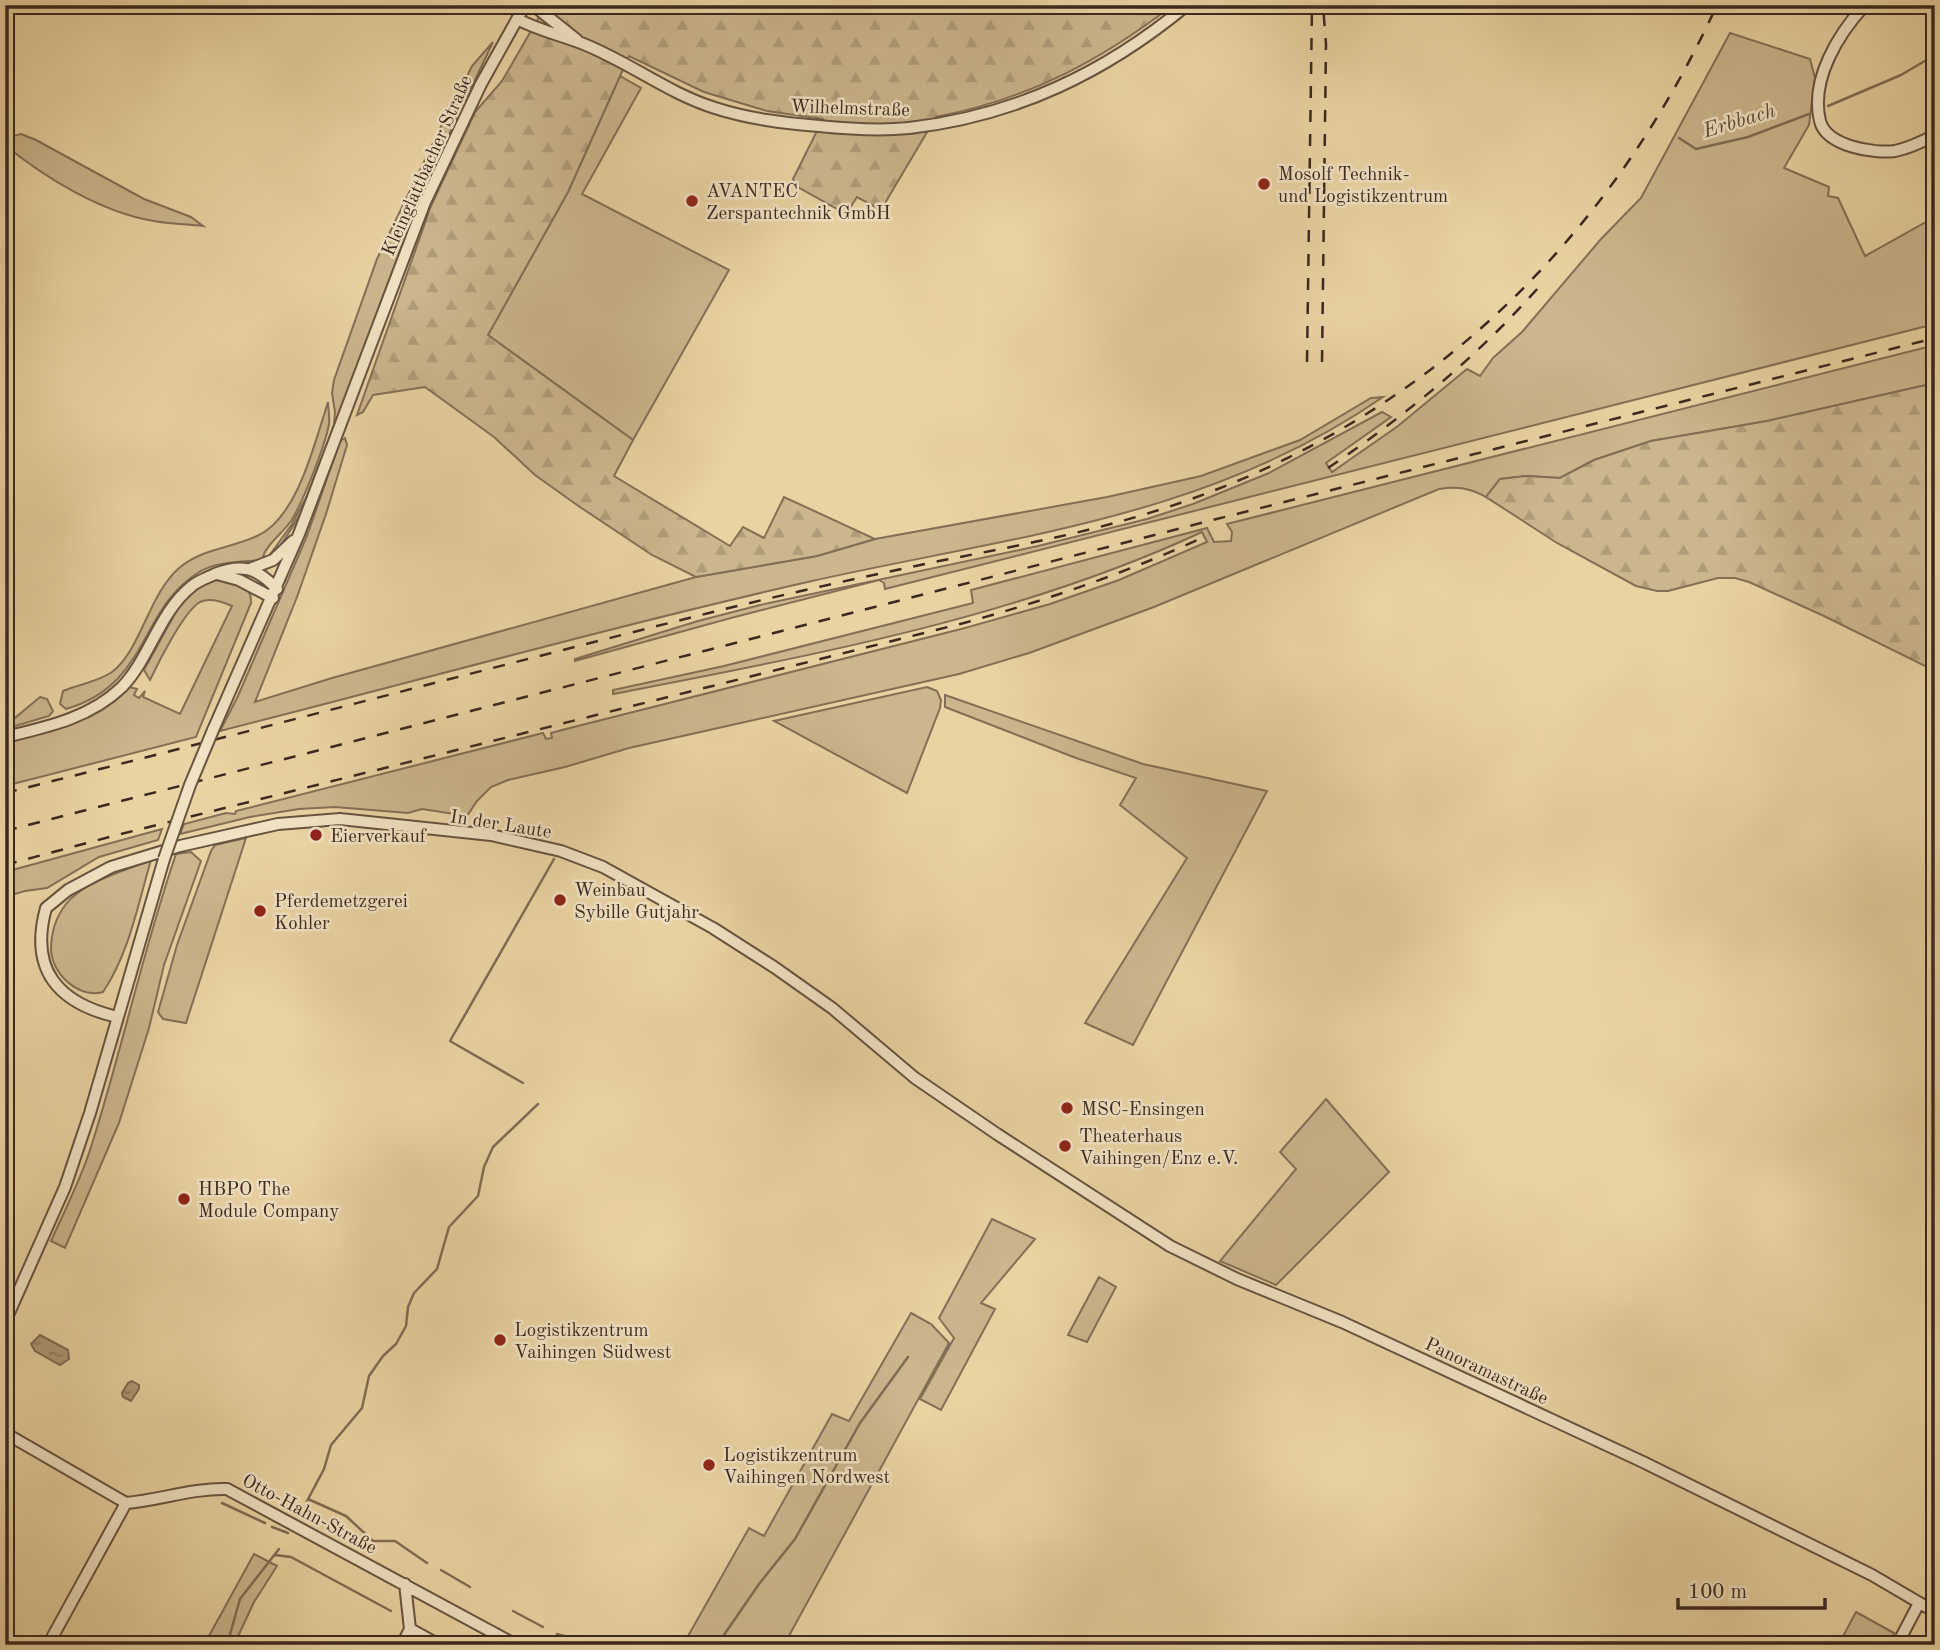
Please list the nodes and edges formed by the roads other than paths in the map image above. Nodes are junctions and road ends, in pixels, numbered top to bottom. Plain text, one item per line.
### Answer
1 (525, 5) edge
2 (533, 5) edge
3 (1187, 5) edge
4 (1865, 5) edge
5 (517, 19) junction
6 (582, 44) junction
7 (1935, 135) edge
8 (299, 534) junction
9 (250, 569) junction
10 (217, 574) junction
11 (275, 593) junction
12 (5, 737) edge
13 (117, 1017) junction
14 (1029, 1153) joint
15 (5, 1322) edge
16 (5, 1433) edge
17 (126, 1503) junction
18 (405, 1584) junction
19 (1935, 1591) edge
20 (1927, 1608) edge
21 (410, 1629) junction
22 (48, 1645) edge
23 (402, 1645) edge
24 (439, 1645) edge
25 (516, 1645) edge
26 (1897, 1645) edge

1 - 5 street, Kleinglattbacher Straße
2 - 6 street, Wilhelmstraße
3 - 6 street, Wilhelmstraße
4 - 7 street
5 - 6 street, Wilhelmstraße
5 - 8 street, Kleinglattbacher Straße
8 - 9 street
8 - 11 street, Kleinglattbacher Straße
9 - 10 street
9 - 11 street
10 - 11 street
10 - 12 street
11 - 13 street, Kleinglattbacher Straße, bridge
13 - 14 street, In der Laute
13 - 15 street, Kleinglattbacher Straße
14 - 20 street, Panoramastraße
16 - 17 street
17 - 18 street, Otto-Hahn-Straße
17 - 22 street
18 - 21 street
18 - 25 street, Otto-Hahn-Straße
19 - 20 street
20 - 26 street
21 - 23 street
21 - 24 street

